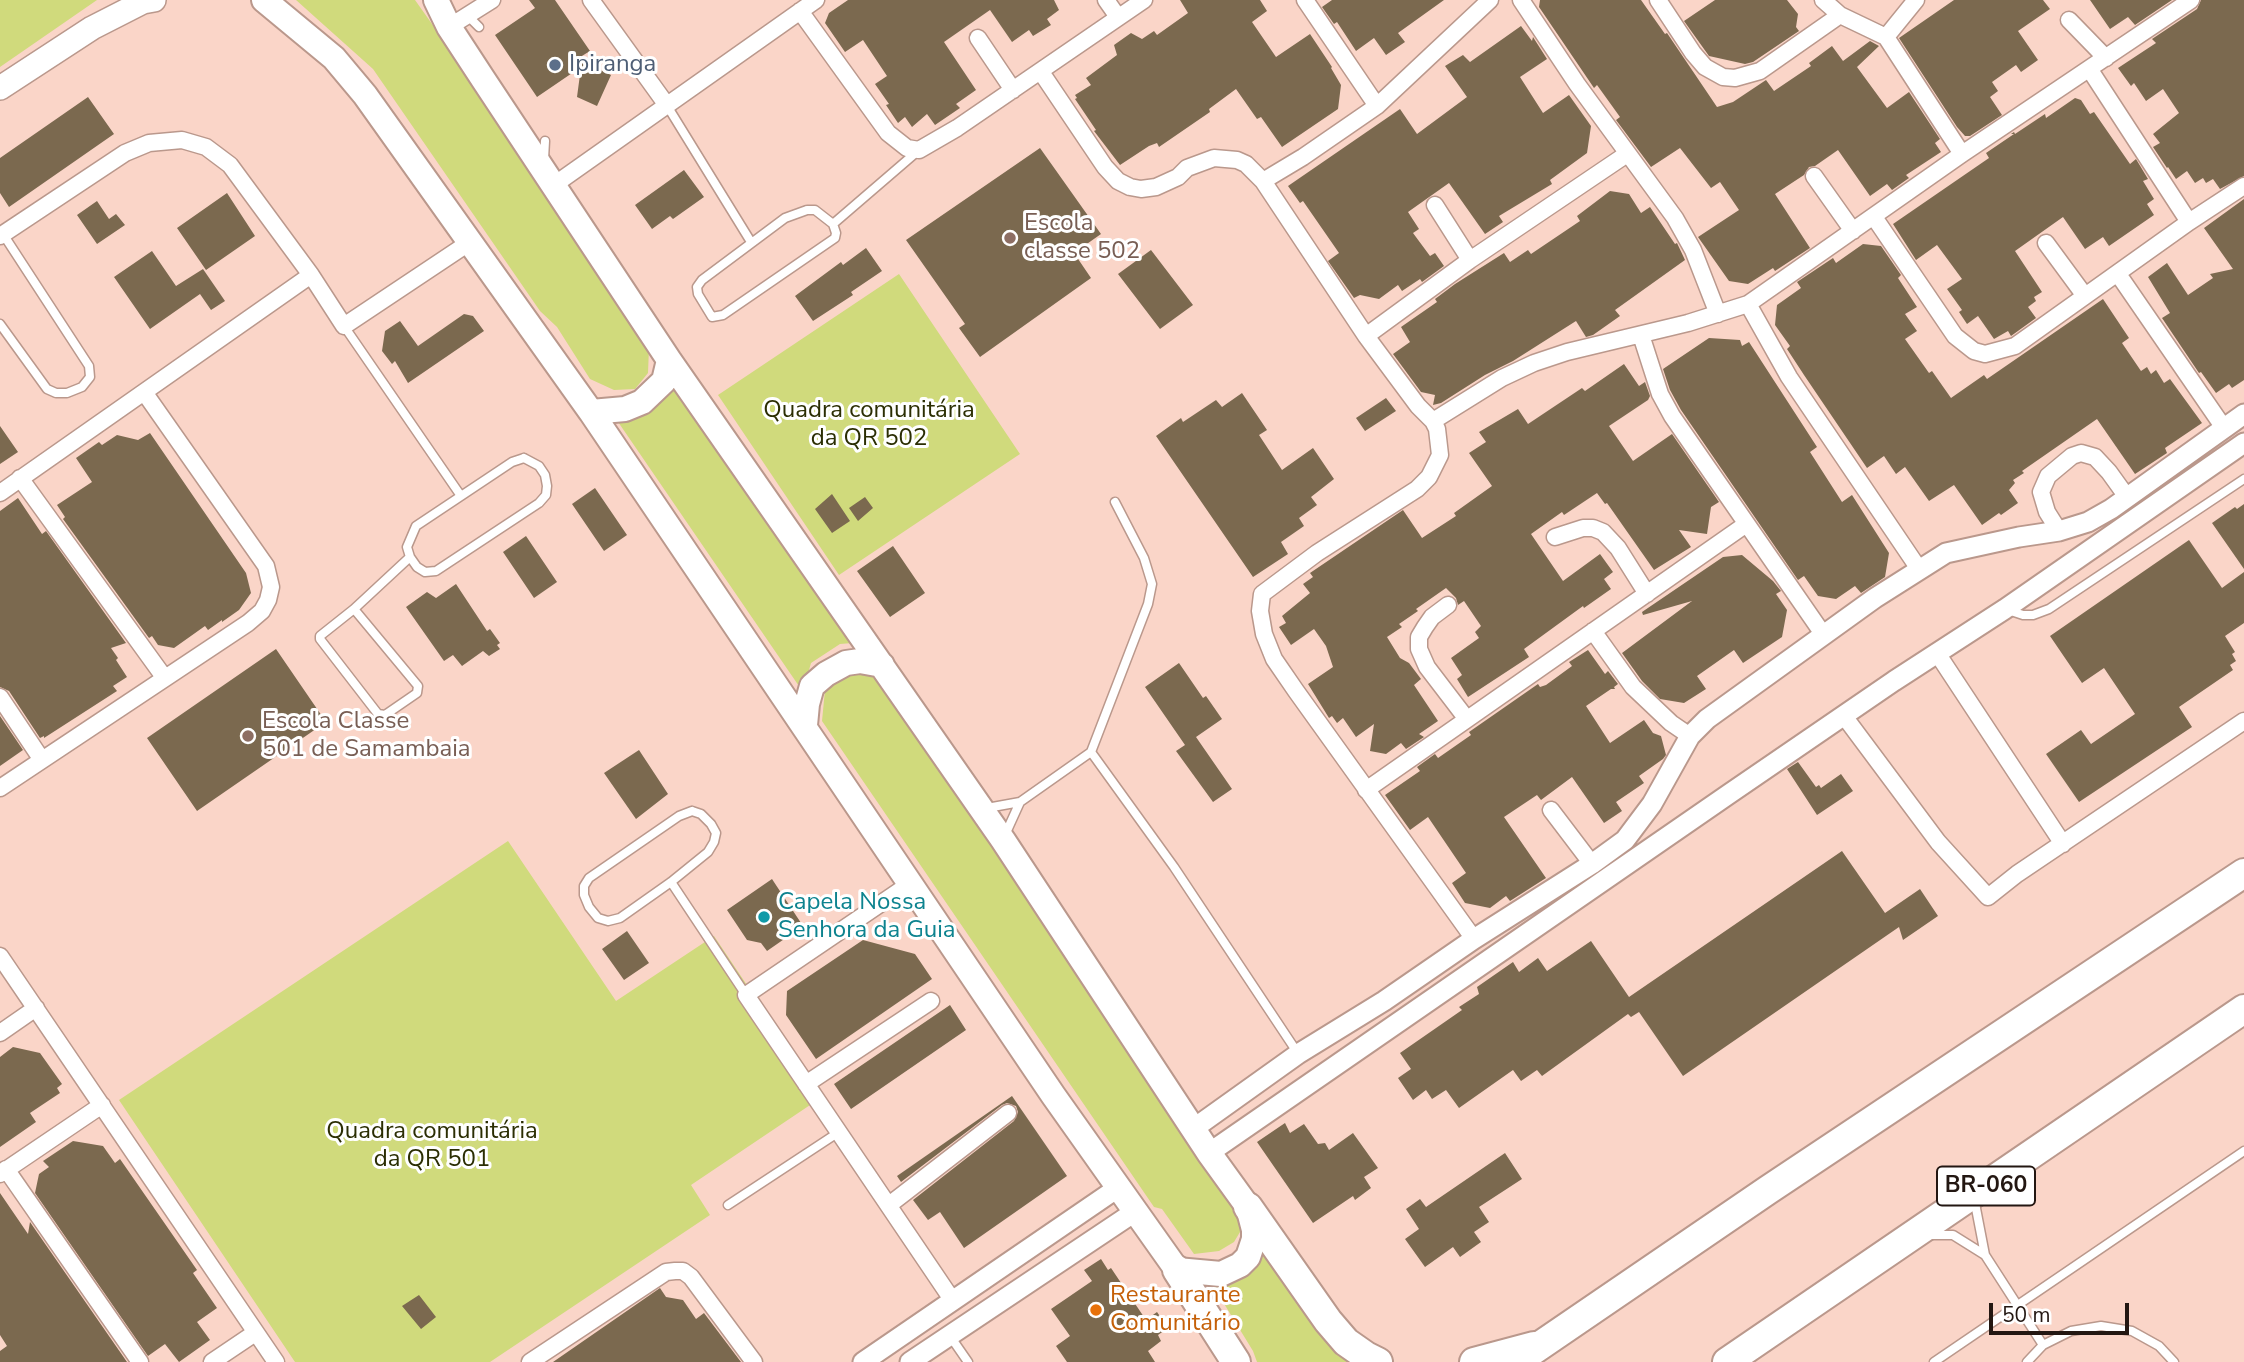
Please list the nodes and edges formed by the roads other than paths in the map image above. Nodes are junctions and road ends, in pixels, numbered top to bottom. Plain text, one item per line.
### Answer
1 (154, 0) edge
2 (264, 0) edge
3 (436, 0) edge
4 (492, 0) edge
5 (591, 0) edge
6 (816, 0) edge
7 (1106, 0) edge
8 (1144, 0) edge
9 (1305, 0) edge
10 (1521, 0) edge
11 (1658, 0) edge
12 (1823, 0) edge
13 (1916, 0) edge
14 (2191, 0) edge
15 (1484, 2) edge
16 (800, 11) junction
17 (1840, 15) junction
18 (1118, 17) junction
19 (2069, 20) dead end
20 (458, 21) junction
21 (480, 27) dead end
22 (1886, 37) junction
23 (978, 38) dead end
24 (2106, 58) junction
25 (2090, 70) junction
26 (1041, 72) junction
27 (0, 88) edge
28 (1013, 90) junction
29 (666, 104) junction
30 (1377, 106) junction
31 (545, 141) dead end
32 (919, 150) junction
33 (1627, 154) junction
34 (1962, 154) junction
35 (1814, 176) dead end
36 (549, 177) junction
37 (1262, 181) junction
38 (2244, 186) edge
39 (1435, 205) dead end
40 (1874, 217) junction
41 (2189, 222) junction
42 (833, 224) junction
43 (1853, 231) junction
44 (1, 235) edge
45 (470, 242) junction
46 (751, 242) junction
47 (2046, 243) dead end
48 (1471, 260) junction
49 (2118, 274) junction
50 (311, 275) junction
51 (2085, 296) junction
52 (1748, 304) junction
53 (1718, 314) junction
54 (0, 324) edge
55 (344, 326) junction
56 (1641, 335) junction
57 (1366, 336) junction
58 (669, 360) junction
59 (144, 391) junction
60 (591, 412) junction
61 (2244, 414) edge
62 (1433, 421) junction
63 (2224, 428) junction
64 (2244, 443) edge
65 (20, 478) junction
66 (2244, 479) edge
67 (0, 493) edge
68 (461, 496) junction
69 (2127, 497) junction
70 (1115, 502) dead end
71 (1745, 525) junction
72 (2059, 531) junction
73 (1555, 537) dead end
74 (410, 557) junction
75 (1919, 569) junction
76 (1647, 594) junction
77 (1448, 605) dead end
78 (355, 609) junction
79 (2005, 609) junction
80 (1593, 631) junction
81 (1823, 634) junction
82 (1937, 653) junction
83 (882, 665) junction
84 (164, 677) junction
85 (0, 697) edge
86 (1844, 716) junction
87 (1466, 718) junction
88 (2244, 721) edge
89 (805, 725) junction
90 (1690, 736) junction
91 (1091, 752) junction
92 (42, 760) junction
93 (0, 788) edge
94 (1366, 790) junction
95 (1020, 802) junction
96 (981, 809) junction
97 (1551, 810) dead end
98 (1003, 840) junction
99 (2063, 844) junction
100 (1592, 864) junction
101 (2244, 873) edge
102 (671, 882) junction
103 (911, 883) junction
104 (1474, 939) junction
105 (0, 956) edge
106 (746, 995) junction
107 (931, 1000) dead end
108 (36, 1008) junction
109 (2244, 1009) edge
110 (0, 1033) edge
111 (1298, 1054) junction
112 (806, 1084) junction
113 (102, 1105) junction
114 (1008, 1113) dead end
115 (1193, 1129) junction
116 (839, 1132) junction
117 (2244, 1151) edge
118 (1209, 1153) junction
119 (3, 1172) edge
120 (1119, 1187) junction
121 (1974, 1194) junction
122 (728, 1205) dead end
123 (889, 1205) junction
124 (1248, 1207) junction
125 (1136, 1210) junction
126 (1912, 1235) junction
127 (1986, 1255) junction
128 (1177, 1270) junction
129 (953, 1301) junction
130 (2019, 1306) junction
131 (255, 1333) junction
132 (950, 1336) junction
133 (1543, 1343) junction
134 (2043, 1345) junction
135 (140, 1362) edge
136 (212, 1362) edge
137 (276, 1362) edge
138 (530, 1362) edge
139 (754, 1362) edge
140 (863, 1362) edge
141 (910, 1362) edge
142 (968, 1362) edge
143 (1236, 1362) edge
144 (1378, 1362) edge
145 (1474, 1362) edge
146 (1516, 1362) edge
147 (1727, 1362) edge
148 (1934, 1362) edge
149 (2027, 1362) edge
150 (2174, 1362) edge

1 - 27 main road
2 - 45 main road
3 - 20 main road
4 - 20 street
5 - 29 street
6 - 16 street
7 - 18 street
8 - 18 street
9 - 30 street
10 - 33 street
11 - 17 street
12 - 17 street
13 - 22 street
14 - 24 street
15 - 30 street
16 - 29 street
16 - 32 street
17 - 22 street
18 - 26 street
19 - 24 street
20 - 21 lane
20 - 36 main road
22 - 34 street
23 - 28 street
24 - 25 street
25 - 34 street
25 - 41 street
26 - 28 street
26 - 37 street
28 - 32 street
29 - 36 street
29 - 46 lane
30 - 37 street
31 - 36 lane
32 - 42 lane
33 - 48 street
33 - 53 street
34 - 40 street
35 - 43 street
36 - 58 main road
37 - 57 street
38 - 41 street
39 - 48 street
40 - 43 street
40 - 51 street
41 - 49 street
42 - 46 lane
42 - 46 lane
43 - 52 street
44 - 50 street
44 - 54 lane
45 - 55 street
45 - 60 main road
47 - 51 street
48 - 57 street
49 - 51 street
49 - 63 street
50 - 55 street
50 - 59 street
52 - 53 street
52 - 75 street
53 - 56 street
55 - 68 lane
56 - 62 street
56 - 71 street
57 - 62 street
58 - 60 main road
58 - 83 main road
59 - 65 street
59 - 84 street
60 - 89 main road
61 - 63 street
62 - 94 street
63 - 69 street
64 - 79 street
65 - 67 street
65 - 84 street
66 - 79 lane
68 - 74 lane
68 - 74 lane
69 - 72 street
69 - 72 street
70 - 91 lane
71 - 76 street
71 - 81 street
72 - 75 street
73 - 76 street
74 - 78 lane
75 - 81 street
76 - 80 street
77 - 87 street
78 - 78 lane
79 - 82 street
80 - 87 street
80 - 90 street
81 - 90 street
82 - 86 street
82 - 99 street
83 - 89 main road
83 - 96 main road
84 - 92 street
85 - 92 street
86 - 99 street
86 - 118 street
87 - 94 street
88 - 99 street
89 - 103 main road
90 - 100 street
91 - 95 lane
91 - 111 lane
92 - 93 street
94 - 104 street
95 - 96 lane
95 - 98 lane
96 - 98 main road
97 - 100 street
98 - 115 main road
100 - 104 street
101 - 133 highway
102 - 102 lane
102 - 106 lane
103 - 106 street
103 - 120 main road
104 - 111 street
105 - 108 street
106 - 112 street
107 - 112 street
108 - 110 street
108 - 113 street
109 - 121 highway, BR-060
111 - 115 street
112 - 116 street
113 - 119 street
113 - 131 street
114 - 123 street
115 - 118 main road
116 - 122 lane
116 - 123 street
117 - 130 lane
118 - 124 main road
119 - 135 street
120 - 125 main road
120 - 129 street
121 - 126 highway, BR-060
121 - 127 lane
123 - 129 street
124 - 128 main road
124 - 144 highway
125 - 128 main road
125 - 132 street
126 - 127 lane
126 - 147 highway, BR-060
127 - 130 lane
128 - 143 highway
129 - 140 street
130 - 134 lane
130 - 148 lane
131 - 136 street
131 - 137 street
132 - 141 street
132 - 142 lane
133 - 145 highway
133 - 146 highway
134 - 149 lane
134 - 150 lane
138 - 139 street

